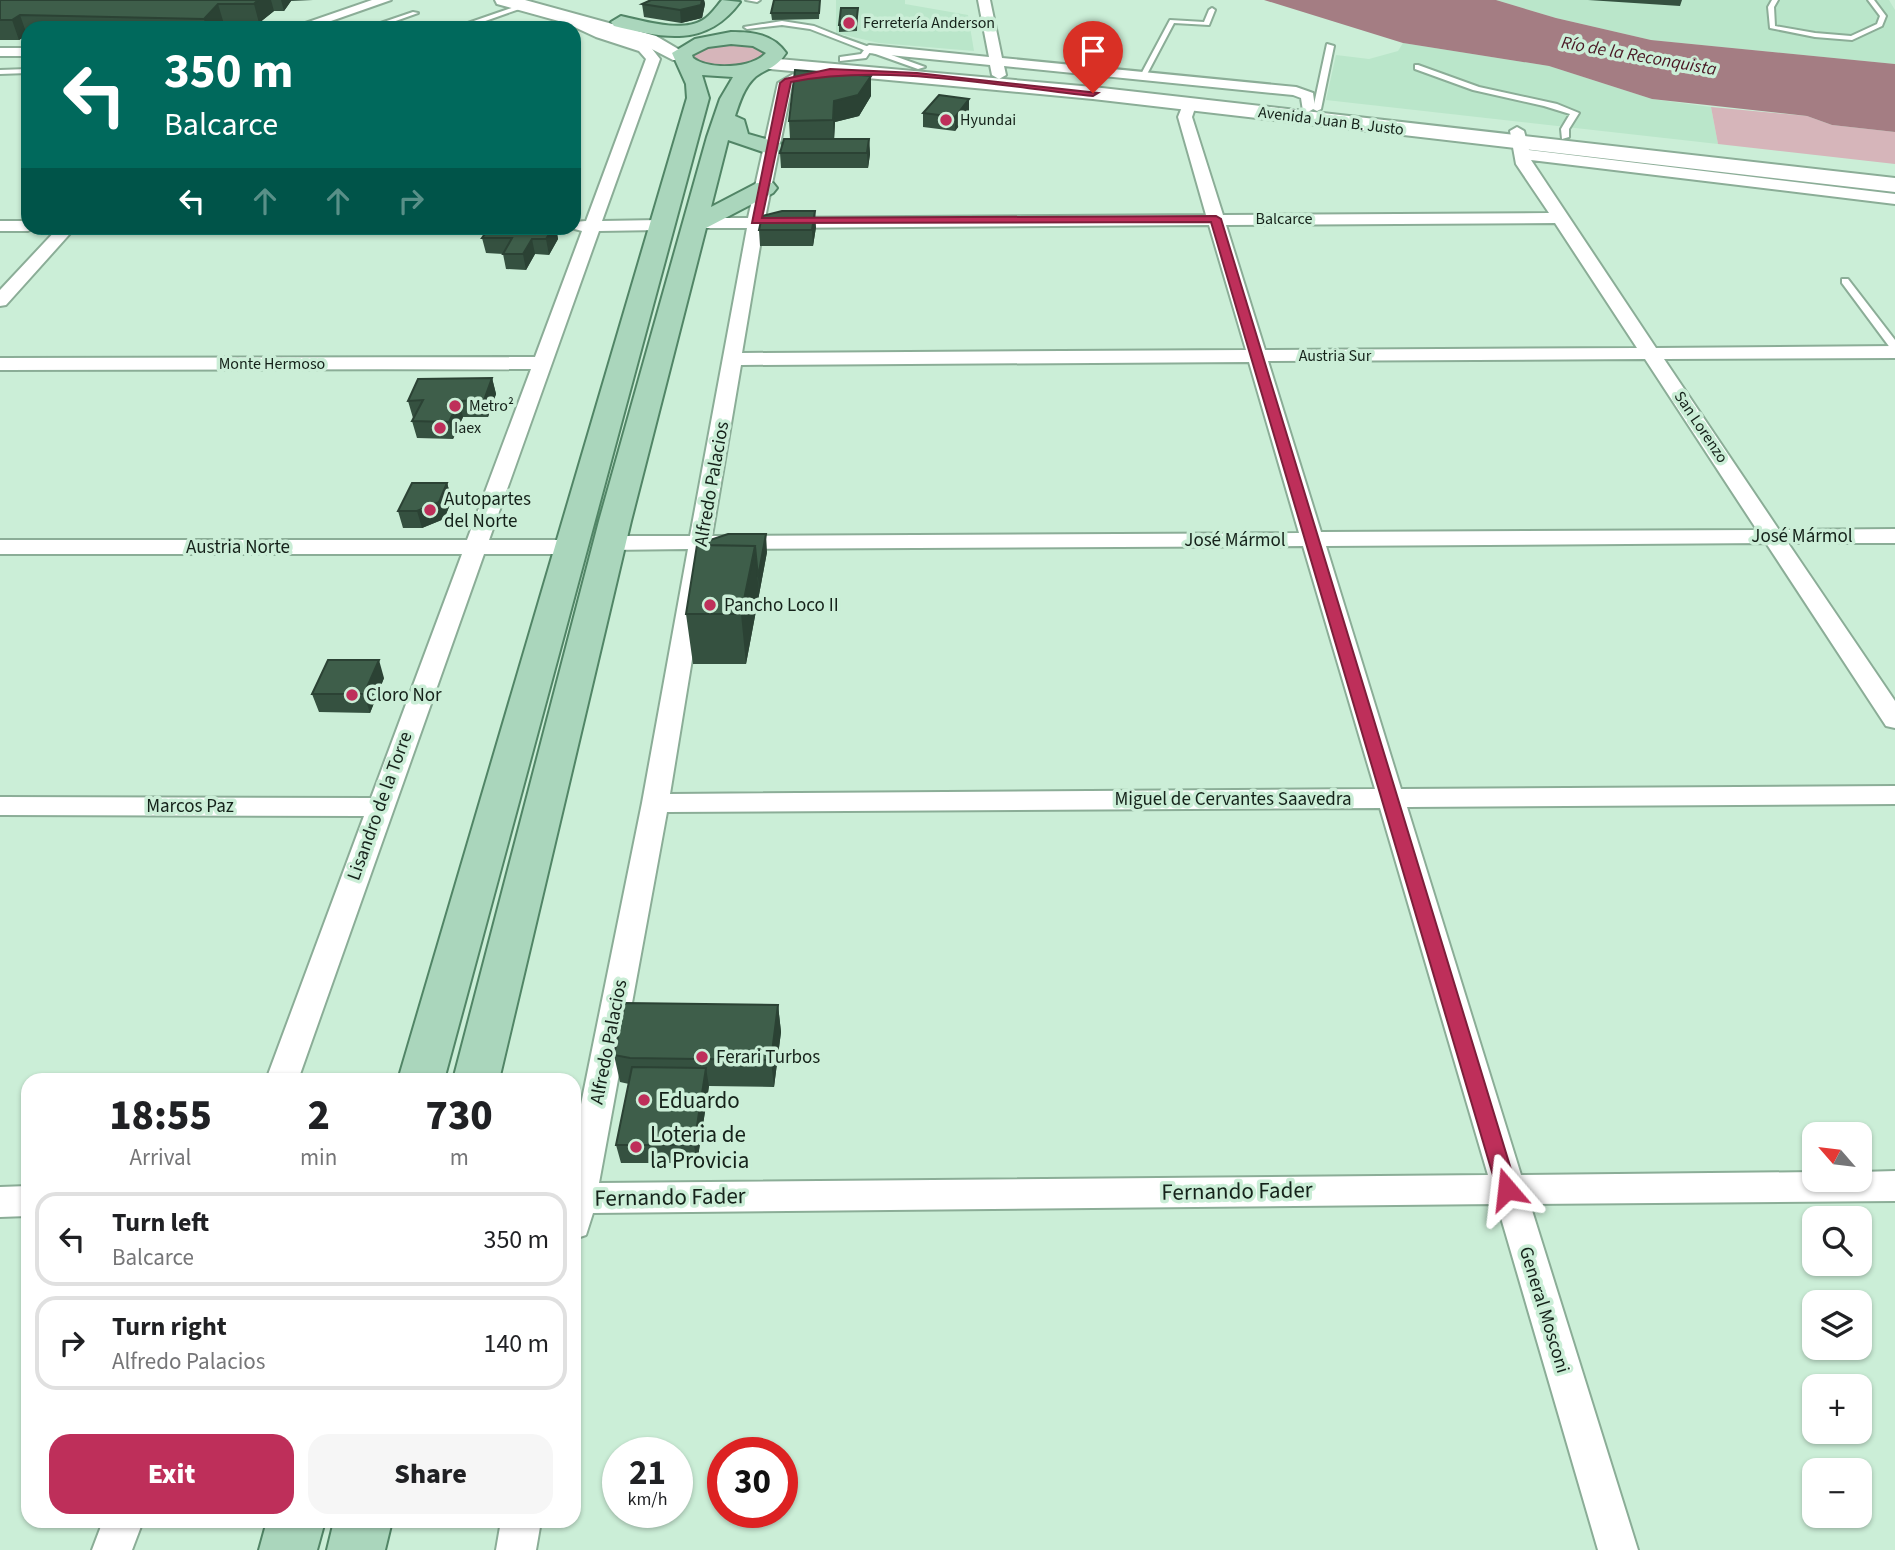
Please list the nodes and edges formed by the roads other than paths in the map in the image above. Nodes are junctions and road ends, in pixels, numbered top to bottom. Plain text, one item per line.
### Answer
1 (385, 0) edge
2 (504, 0) edge
3 (740, 0) edge
4 (757, 0) edge
5 (984, 0) edge
6 (1775, 0) edge
7 (1871, 0) edge
8 (523, 6) junction
9 (550, 6) edge
10 (1212, 10) dead end
11 (415, 13) dead end
12 (811, 13) edge
13 (320, 21) edge
14 (390, 21) edge
15 (479, 21) edge
16 (577, 21) edge
17 (621, 22) junction
18 (581, 23) edge
19 (812, 27) junction
20 (705, 42) junction
21 (1330, 46) dead end
22 (759, 49) junction
23 (869, 49) junction
24 (0, 52) edge
25 (21, 52) edge
26 (843, 59) junction
27 (684, 61) junction
28 (1418, 67) dead end
29 (998, 68) junction
30 (21, 71) edge
31 (0, 72) edge
32 (919, 72) junction
33 (1142, 76) junction
34 (1189, 104) junction
35 (1313, 109) junction
36 (724, 118) junction
37 (1565, 137) junction
38 (1519, 142) junction
39 (772, 148) junction
40 (1895, 175) edge
41 (1895, 185) edge
42 (765, 188) junction
43 (1895, 200) edge
44 (1560, 218) junction
45 (1216, 219) junction
46 (756, 221) junction
47 (698, 223) junction
48 (660, 225) junction
49 (0, 226) edge
50 (21, 226) edge
51 (583, 226) edge
52 (61, 235) edge
53 (581, 235) edge
54 (1845, 281) dead end
55 (0, 301) edge
56 (1895, 347) edge
57 (1895, 352) edge
58 (1653, 355) junction
59 (1259, 356) junction
60 (733, 359) junction
61 (545, 363) junction
62 (0, 364) edge
63 (1773, 536) junction
64 (1895, 536) edge
65 (1313, 540) junction
66 (702, 542) junction
67 (609, 543) junction
68 (0, 547) edge
69 (476, 547) junction
70 (571, 547) junction
71 (1895, 720) edge
72 (1895, 795) edge
73 (1390, 798) junction
74 (655, 803) junction
75 (0, 806) edge
76 (379, 807) junction
77 (284, 1073) edge
78 (423, 1073) edge
79 (478, 1073) edge
80 (581, 1181) edge
81 (1895, 1186) edge
82 (1507, 1189) junction
83 (21, 1201) edge
84 (0, 1202) edge
85 (581, 1207) edge
86 (120, 1528) edge
87 (294, 1528) edge
88 (361, 1528) edge
89 (521, 1528) edge
90 (112, 1550) edge
91 (288, 1550) edge
92 (356, 1550) edge
93 (516, 1550) edge
94 (1618, 1550) edge

1 - 13 street
2 - 8 main road
3 - 4 lane
3 - 17 main road
3 - 20 main road
3 - 22 main road
5 - 29 street
6 - 7 lane
8 - 9 main road
8 - 15 lane
9 - 16 street, Lisandro de la Torre
9 - 17 main road
9 - 27 main road
10 - 33 lane
11 - 14 lane
12 - 19 lane
17 - 20 main road
18 - 51 street, Lisandro de la Torre
19 - 22 lane
19 - 23 lane
20 - 22 main road
20 - 27 main road
21 - 35 lane
22 - 26 main road, Avenida Juan B. Justo
22 - 27 main road
22 - 32 main road, Avenida Juan B. Justo
22 - 36 main road
23 - 26 lane
23 - 29 street
23 - 32 lane
24 - 25 street
26 - 32 main road, Avenida Juan B. Justo
27 - 48 main road
28 - 37 lane
29 - 32 main road, Avenida Juan B. Justo
29 - 33 street
29 - 35 main road, Avenida Juan B. Justo
30 - 31 lane
32 - 34 main road, Avenida Juan B. Justo
32 - 39 street, Alfredo Palacios
33 - 35 street
34 - 38 main road, Avenida Juan B. Justo
34 - 45 street, General Mosconi
35 - 38 main road, Avenida Juan B. Justo
36 - 39 main road
36 - 47 main road
37 - 38 main road
37 - 40 main road
38 - 41 main road, Avenida Juan B. Justo
38 - 43 street
38 - 44 street, San Lorenzo
39 - 42 street, Alfredo Palacios
42 - 46 street, Alfredo Palacios
42 - 47 main road
44 - 45 street, Balcarce
44 - 58 street, San Lorenzo
45 - 46 street, Balcarce
45 - 59 street, General Mosconi
46 - 47 street, Balcarce
46 - 60 street, Alfredo Palacios
47 - 67 main road
48 - 51 street
48 - 70 main road
49 - 50 street
52 - 55 street
53 - 61 street, Lisandro de la Torre
54 - 56 lane
57 - 58 street, Austria Sur
58 - 59 street, Austria Sur
58 - 63 street, San Lorenzo
59 - 60 street, Austria Sur
59 - 65 street, General Mosconi
60 - 66 street, Alfredo Palacios
61 - 62 street, Monte Hermoso
61 - 69 street, Lisandro de la Torre
63 - 64 street, José Mármol
63 - 65 street, José Mármol
63 - 71 street, San Lorenzo
65 - 66 street, José Mármol
65 - 73 street, General Mosconi
66 - 67 street, José Mármol
66 - 74 street, Alfredo Palacios
67 - 79 main road
68 - 69 street, Austria Norte
69 - 70 street, Austria Norte
69 - 76 street, Lisandro de la Torre
70 - 78 main road
72 - 73 street, Miguel de Cervantes Saavedra
73 - 74 street, Miguel de Cervantes Saavedra
73 - 82 street, General Mosconi
74 - 80 street, Alfredo Palacios
75 - 76 street, Marcos Paz
76 - 77 street, Lisandro de la Torre
81 - 82 street, Fernando Fader
82 - 85 street, Fernando Fader
82 - 94 street, General Mosconi
83 - 84 street
86 - 90 street
87 - 91 main road
88 - 92 main road
89 - 93 street

